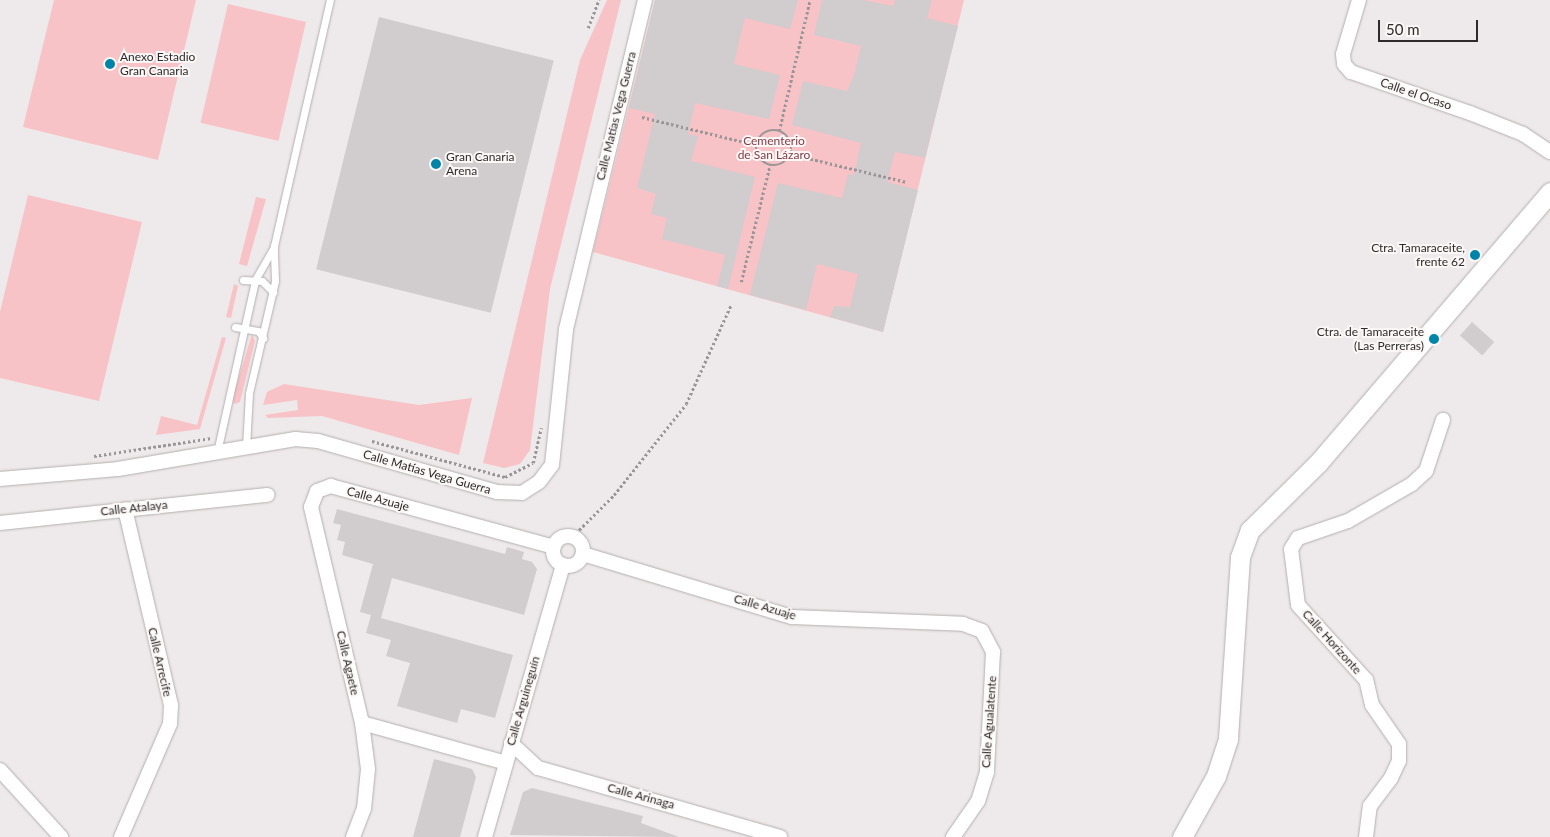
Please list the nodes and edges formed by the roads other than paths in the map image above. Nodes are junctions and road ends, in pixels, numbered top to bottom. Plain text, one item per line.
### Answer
1 (330, 0) edge
2 (645, 0) edge
3 (1359, 0) edge
4 (1550, 152) edge
5 (1550, 192) edge
6 (274, 246) junction
7 (243, 280) dead end
8 (255, 280) junction
9 (273, 292) junction
10 (234, 326) dead end
11 (244, 328) junction
12 (263, 338) junction
13 (1443, 420) dead end
14 (246, 447) junction
15 (217, 452) junction
16 (0, 479) edge
17 (317, 490) joint
18 (268, 495) dead end
19 (125, 509) junction
20 (0, 523) edge
21 (554, 548) junction
22 (583, 554) junction
23 (563, 564) junction
24 (982, 631) joint
25 (362, 723) junction
26 (511, 743) junction
27 (506, 762) junction
28 (0, 770) edge
29 (61, 837) edge
30 (121, 837) edge
31 (353, 837) edge
32 (485, 837) edge
33 (780, 837) edge
34 (953, 837) edge
35 (1182, 837) edge
36 (1366, 837) edge

1 - 6 lane
2 - 14 street, Calle Matías Vega Guerra
3 - 4 street, Calle el Ocaso
5 - 35 main road
6 - 8 lane
6 - 9 lane
7 - 8 lane
8 - 9 lane
8 - 11 lane
9 - 12 lane
10 - 11 lane
11 - 12 lane
11 - 15 lane
12 - 14 lane
13 - 36 street, Calle Horizonte
14 - 15 street, Calle Matías Vega Guerra
15 - 16 street, Calle Matías Vega Guerra
17 - 21 street, Calle Azuaje
17 - 25 street, Calle Agaete
18 - 19 street, Calle Atalaya
19 - 20 street, Calle Atalaya
19 - 30 street, Calle Arrecife
21 - 22 street
21 - 23 street
22 - 23 street
22 - 24 street, Calle Azuaje
23 - 26 street, Calle Arguineguín
24 - 34 street, Calle Agualatente
25 - 27 street
25 - 31 street, Calle Agaete
26 - 27 street, Calle Arguineguín
26 - 33 street, Calle Arinaga
27 - 32 street, Calle Arguineguín
28 - 29 street

